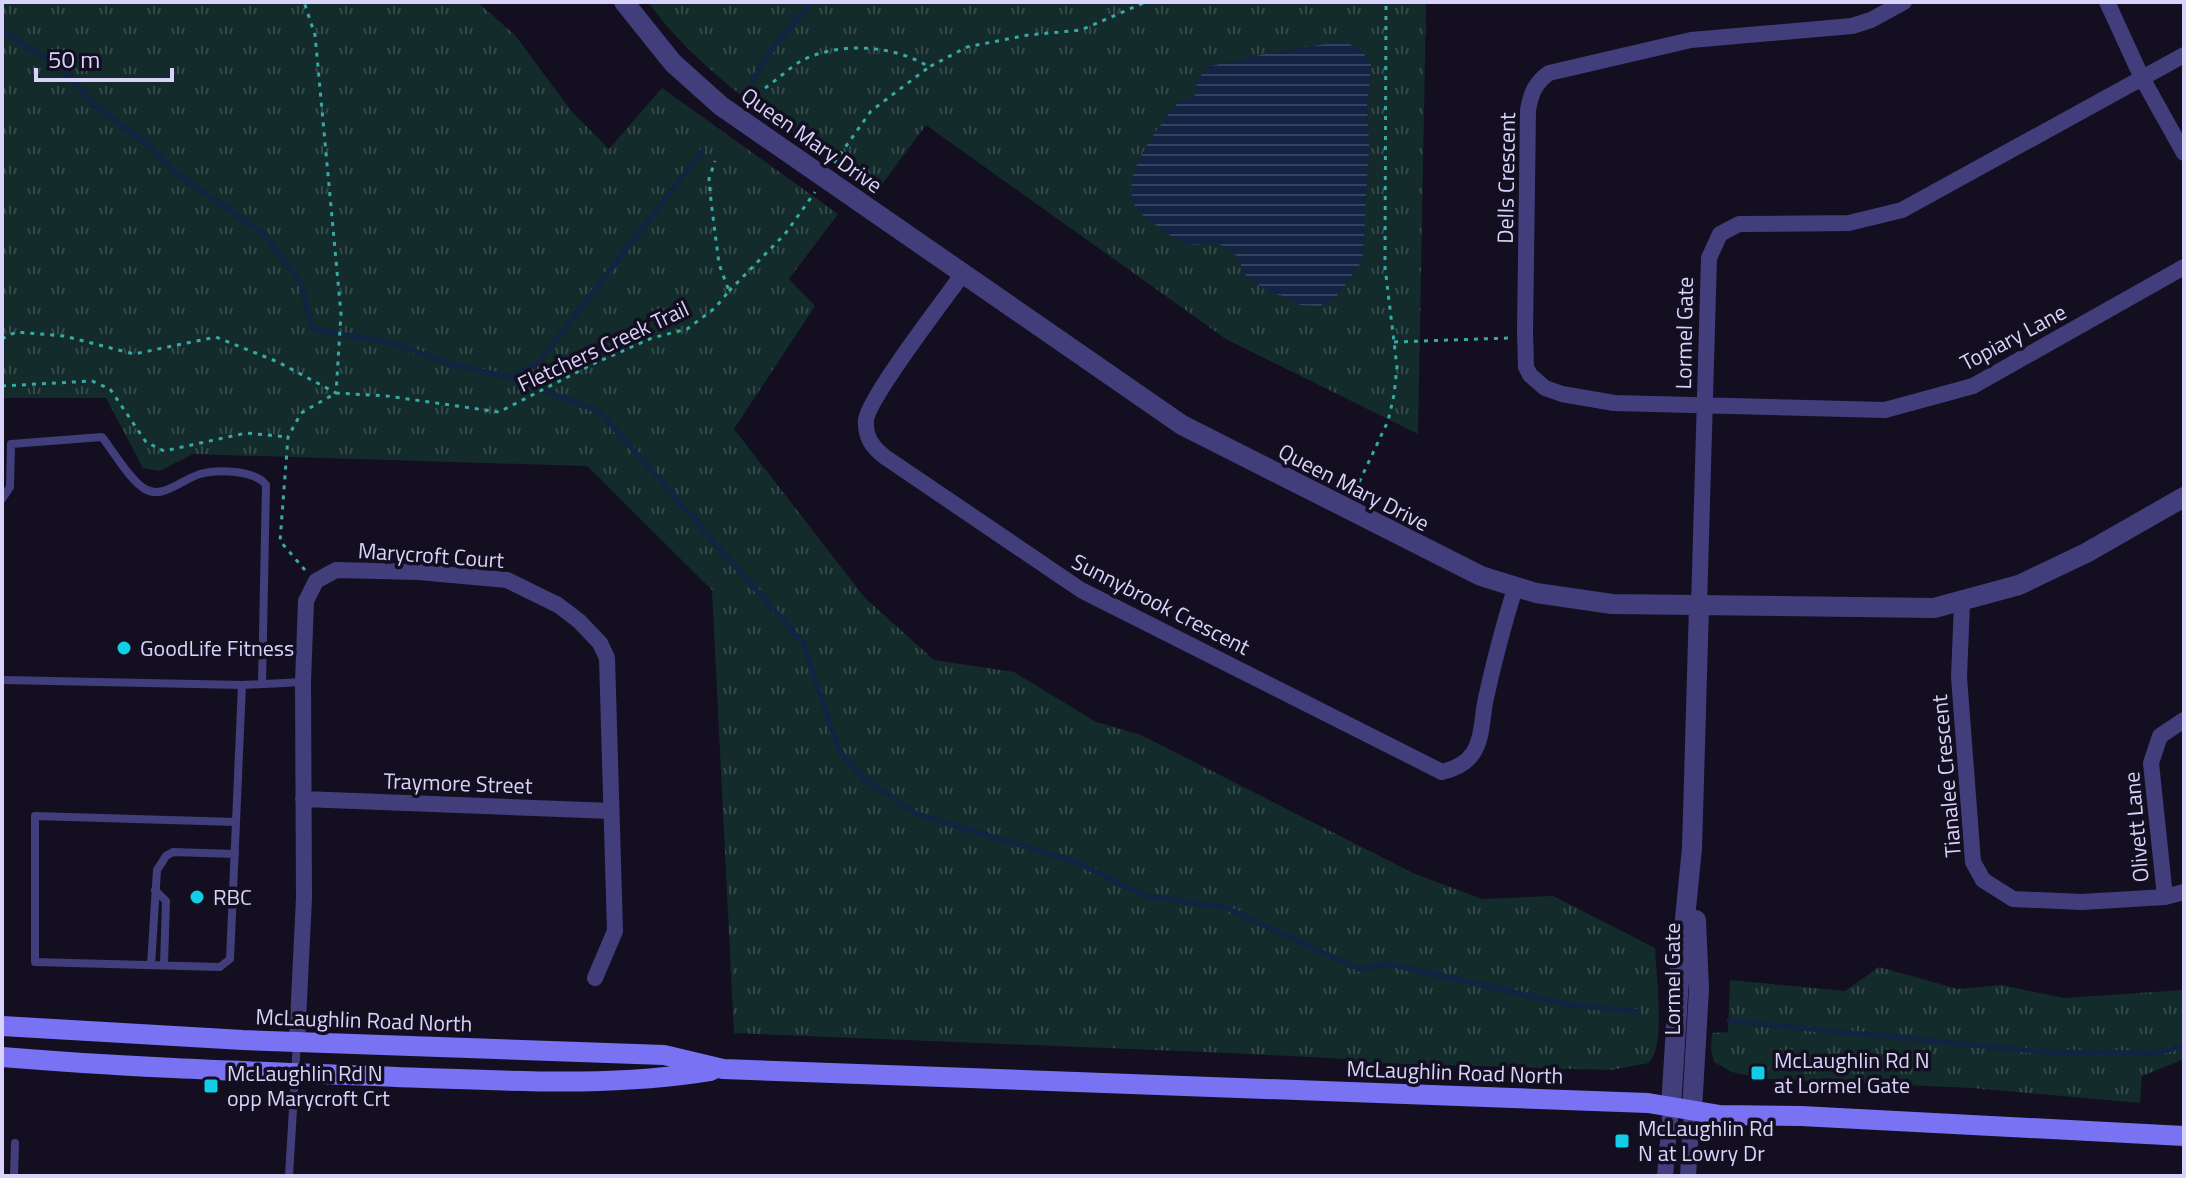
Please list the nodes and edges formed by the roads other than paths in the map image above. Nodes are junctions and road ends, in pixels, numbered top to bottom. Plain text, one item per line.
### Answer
1 (624, 2) edge
2 (1904, 2) edge
3 (2107, 2) edge
4 (2184, 55) edge
5 (2142, 78) junction
6 (2184, 153) edge
7 (2184, 267) edge
8 (962, 275) junction
9 (1707, 406) junction
10 (2184, 497) edge
11 (2, 499) edge
12 (1515, 588) junction
13 (1962, 603) junction
14 (1699, 606) junction
15 (2, 680) edge
16 (303, 682) junction
17 (262, 684) junction
18 (242, 685) junction
19 (2184, 720) edge
20 (303, 799) junction
21 (611, 811) junction
22 (236, 822) junction
23 (1692, 848) junction
24 (235, 854) junction
25 (155, 890) junction
26 (2184, 892) edge
27 (2165, 897) junction
28 (151, 965) junction
29 (164, 965) junction
30 (595, 978) dead end
31 (2, 1026) edge
32 (297, 1041) junction
33 (2, 1057) edge
34 (723, 1069) junction
35 (294, 1073) junction
36 (1671, 1107) junction
37 (1692, 1110) junction
38 (2184, 1136) edge
39 (15, 1143) dead end
40 (14, 1176) edge
41 (289, 1176) edge
42 (1665, 1176) edge
43 (1688, 1176) edge

1 - 8 street, Queen Mary Drive
2 - 9 street, Dells Crescent
3 - 5 street
4 - 5 street, Lormel Gate
5 - 6 street
5 - 9 street, Lormel Gate
7 - 9 street, Topiary Lane
8 - 12 street, Queen Mary Drive
8 - 12 street, Sunnybrook Crescent
9 - 14 street, Lormel Gate
10 - 13 street, Queen Mary Drive
11 - 17 lane
12 - 14 street, Queen Mary Drive
13 - 14 street, Queen Mary Drive
13 - 27 street, Tianalee Crescent
14 - 23 street, Lormel Gate
15 - 18 lane
16 - 17 lane
16 - 20 street
16 - 21 street, Marycroft Court
17 - 18 lane
18 - 22 lane
19 - 27 street, Olivett Lane
20 - 21 street, Traymore Street
20 - 32 street
21 - 30 street, Marycroft Court
22 - 24 lane
22 - 28 lane
23 - 36 street, Lormel Gate
23 - 37 street, Lormel Gate
24 - 25 lane
24 - 29 lane
25 - 28 lane
25 - 29 lane
26 - 27 street, Tianalee Crescent
28 - 29 lane
31 - 32 main road, McLaughlin Road North
32 - 34 main road, McLaughlin Road North
32 - 35 lane
33 - 35 main road, McLaughlin Road North
34 - 35 main road, McLaughlin Road North
34 - 36 main road, McLaughlin Road North
35 - 41 lane
36 - 37 main road, McLaughlin Road North
36 - 42 street
37 - 38 main road, McLaughlin Road North
37 - 43 street
39 - 40 lane

